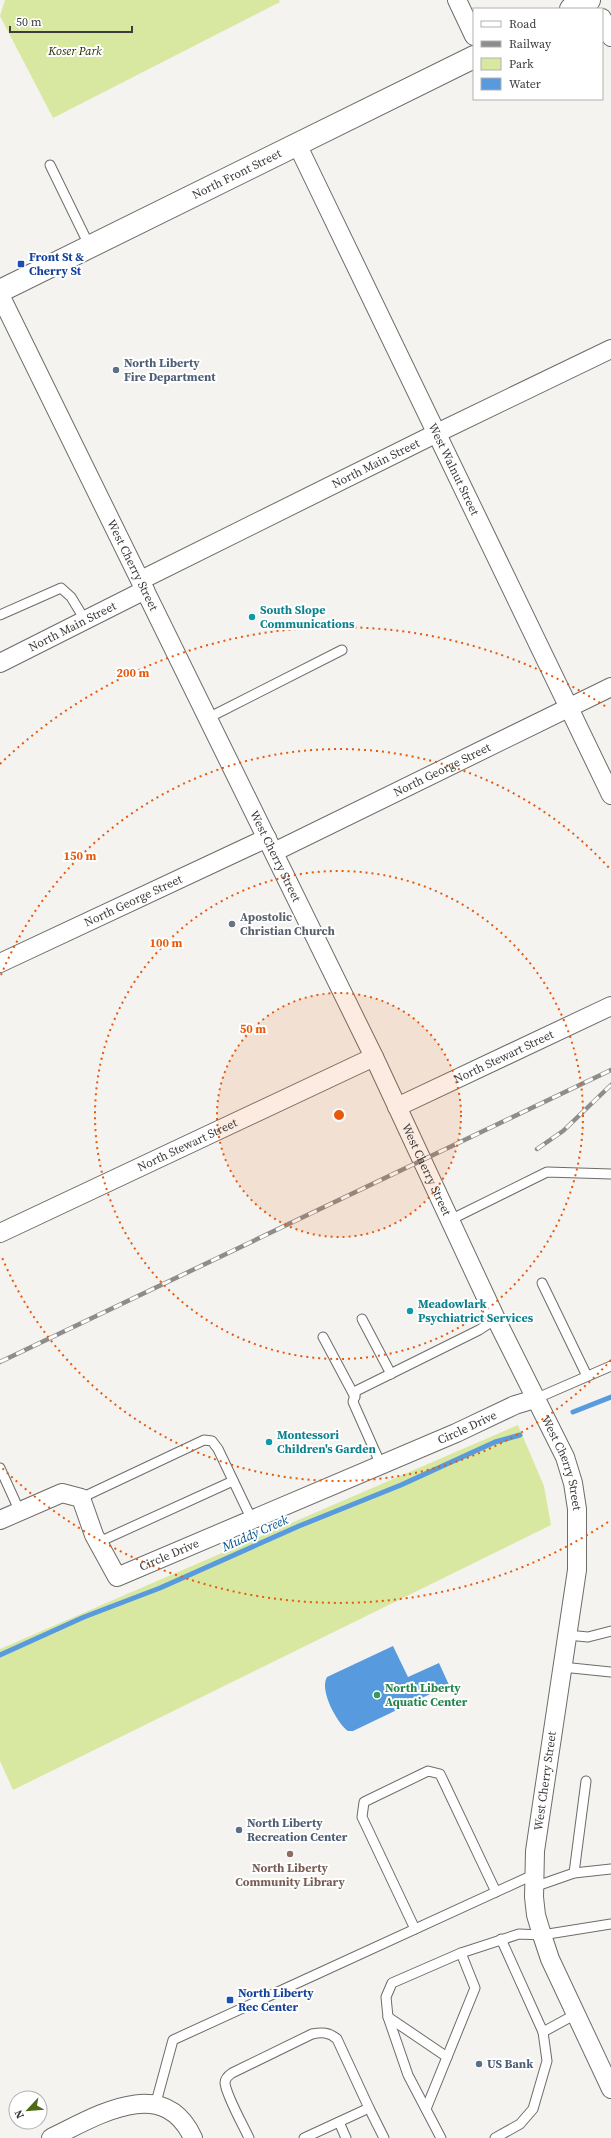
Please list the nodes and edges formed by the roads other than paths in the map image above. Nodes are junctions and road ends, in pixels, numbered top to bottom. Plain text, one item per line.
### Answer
1 (457, 0) edge
2 (589, 0) edge
3 (573, 8) edge
4 (603, 20) edge
5 (473, 34) edge
6 (611, 37) edge
7 (473, 58) edge
8 (298, 144) junction
9 (50, 165) dead end
10 (90, 247) junction
11 (0, 291) edge
12 (0, 295) edge
13 (611, 349) edge
14 (437, 433) junction
15 (143, 585) junction
16 (0, 615) edge
17 (85, 620) junction
18 (342, 650) dead end
19 (0, 663) edge
20 (611, 687) edge
21 (569, 708) junction
22 (208, 718) junction
23 (611, 795) edge
24 (270, 845) junction
25 (0, 963) edge
26 (611, 1006) edge
27 (374, 1057) junction
28 (397, 1107) junction
29 (611, 1174) edge
30 (450, 1220) junction
31 (0, 1233) edge
32 (542, 1283) dead end
33 (362, 1319) dead end
34 (496, 1319) junction
35 (323, 1337) dead end
36 (611, 1366) edge
37 (390, 1374) junction
38 (587, 1376) junction
39 (355, 1397) junction
40 (535, 1399) junction
41 (381, 1465) junction
42 (0, 1468) edge
43 (233, 1481) junction
44 (81, 1498) junction
45 (20, 1512) junction
46 (0, 1520) edge
47 (252, 1520) junction
48 (99, 1542) junction
49 (611, 1631) edge
50 (567, 1635) junction
51 (562, 1667) junction
52 (611, 1672) edge
53 (586, 1781) dead end
54 (611, 1870) edge
55 (574, 1873) junction
56 (534, 1881) junction
57 (496, 1892) junction
58 (611, 1924) edge
59 (415, 1929) junction
60 (542, 1935) junction
61 (501, 1939) junction
62 (461, 1953) junction
63 (576, 2014) junction
64 (388, 2017) junction
65 (543, 2032) junction
66 (447, 2057) junction
67 (611, 2089) edge
68 (155, 2106) junction
69 (369, 2108) junction
70 (426, 2109) junction
71 (339, 2122) junction
72 (51, 2138) edge
73 (193, 2138) edge
74 (249, 2138) edge
75 (304, 2138) edge
76 (346, 2138) edge
77 (384, 2138) edge
78 (441, 2138) edge
79 (495, 2138) edge

1 - 5 street
2 - 3 street
4 - 6 street
7 - 8 street, North Front Street
8 - 10 street, North Front Street
8 - 14 street, West Walnut Street
9 - 10 lane
10 - 11 street, North Front Street
12 - 15 street, West Cherry Street
13 - 14 street, North Main Street
14 - 15 street, North Main Street
14 - 21 street, West Walnut Street
15 - 17 street, North Main Street
15 - 22 street, West Cherry Street
16 - 17 lane
17 - 19 street, North Main Street
18 - 22 lane
20 - 21 street, North George Street
21 - 23 street, West Walnut Street
21 - 24 street, North George Street
22 - 24 street, West Cherry Street
24 - 25 street, North George Street
24 - 27 street, West Cherry Street
26 - 28 street, North Stewart Street
27 - 28 street, West Cherry Street
27 - 31 street, North Stewart Street
28 - 30 street, West Cherry Street
29 - 30 lane
30 - 34 street, West Cherry Street
32 - 38 lane
33 - 37 lane
34 - 37 lane
34 - 40 street, West Cherry Street
35 - 39 lane
36 - 38 lane
37 - 39 lane
38 - 40 lane
39 - 41 lane
40 - 41 street, Circle Drive
40 - 50 street, West Cherry Street
41 - 47 street, Circle Drive
42 - 45 lane
43 - 44 lane
43 - 47 lane
43 - 48 lane
44 - 45 street
44 - 48 street, Circle Drive
45 - 46 street
47 - 48 street, Circle Drive
49 - 50 lane
50 - 51 street, West Cherry Street
51 - 52 lane
51 - 56 street, West Cherry Street
53 - 55 lane
54 - 55 lane
55 - 56 lane
56 - 57 lane
56 - 60 street, West Cherry Street
57 - 59 lane
57 - 59 lane
58 - 60 lane
59 - 68 lane
60 - 61 lane
60 - 63 street, West Cherry Street
61 - 62 lane
61 - 65 lane
62 - 64 lane
62 - 66 lane
63 - 65 lane
63 - 67 street, West Cherry Street
64 - 66 lane
64 - 70 lane
65 - 79 lane
66 - 70 lane
68 - 72 street
68 - 73 street
69 - 71 lane
69 - 74 lane
69 - 77 lane
70 - 78 lane
71 - 75 lane
71 - 76 lane

